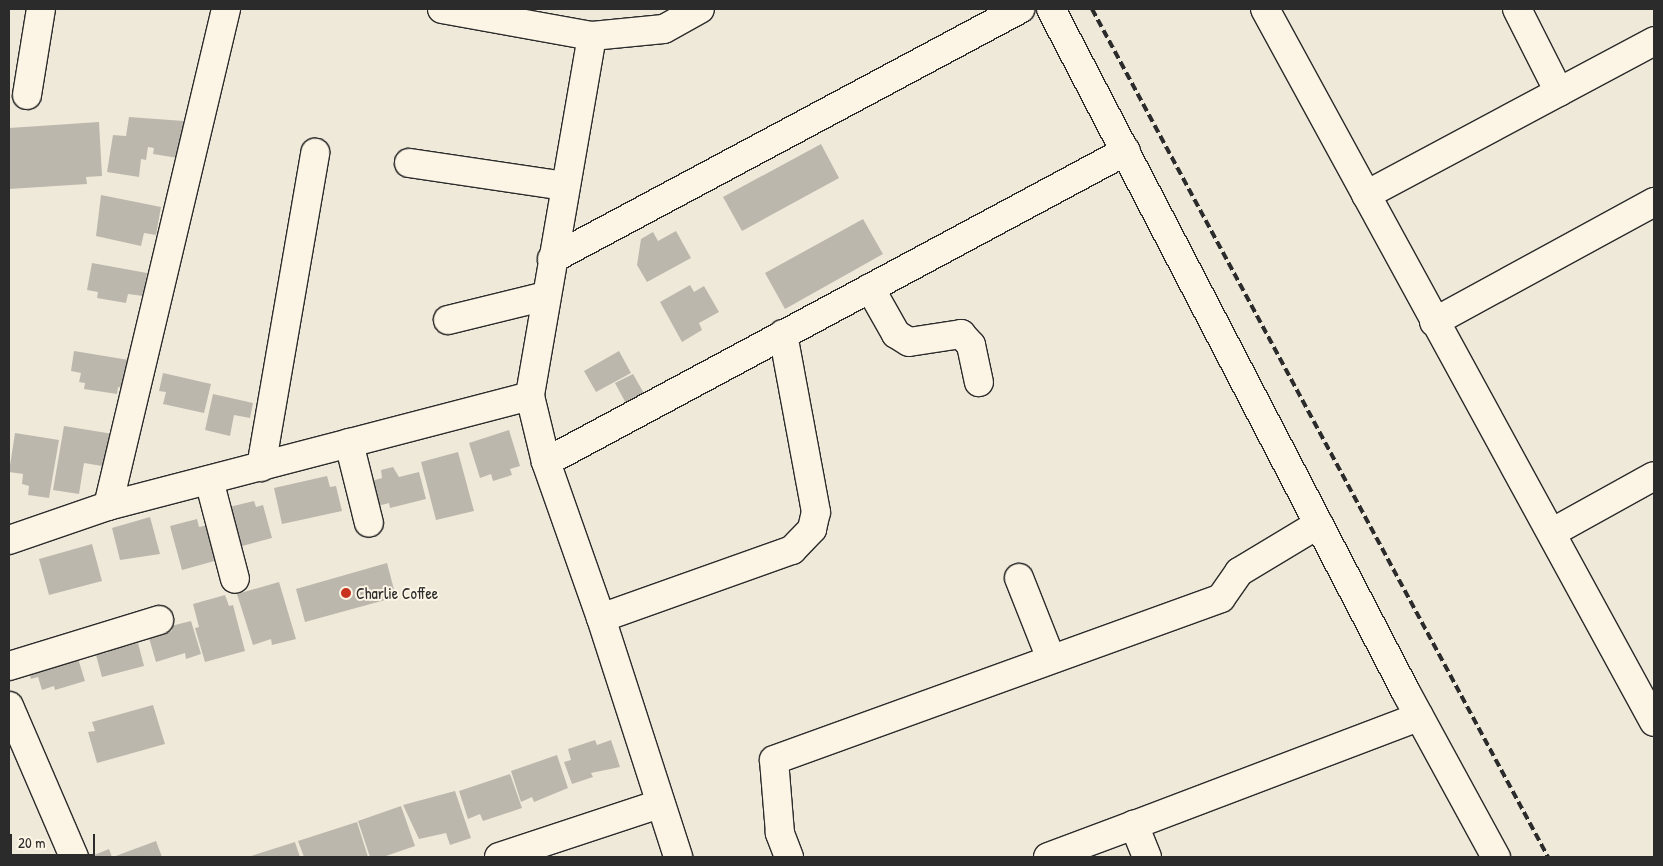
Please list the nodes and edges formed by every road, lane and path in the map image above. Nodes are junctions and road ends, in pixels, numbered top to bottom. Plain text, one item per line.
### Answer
1 (42, 9) edge
2 (226, 9) edge
3 (442, 9) edge
4 (700, 9) edge
5 (1020, 9) edge
6 (1052, 9) edge
7 (1266, 9) edge
8 (1517, 9) edge
9 (592, 36) junction
10 (1654, 41) edge
11 (1559, 92) junction
12 (27, 95) dead end
13 (1126, 150) junction
14 (315, 153) dead end
15 (410, 163) dead end
16 (565, 186) junction
17 (1366, 195) junction
18 (1654, 202) edge
19 (552, 259) junction
20 (870, 288) junction
21 (546, 296) junction
22 (448, 320) dead end
23 (1434, 322) junction
24 (783, 334) junction
25 (979, 382) dead end
26 (530, 396) junction
27 (349, 443) junction
28 (546, 462) junction
29 (261, 466) junction
30 (1654, 476) edge
31 (209, 480) junction
32 (108, 506) junction
33 (369, 523) dead end
34 (1319, 524) junction
35 (1553, 532) junction
36 (9, 540) edge
37 (1019, 578) dead end
38 (235, 579) dead end
39 (601, 618) junction
40 (159, 620) dead end
41 (1051, 659) junction
42 (9, 666) edge
43 (9, 706) edge
44 (1419, 717) junction
45 (1654, 722) edge
46 (660, 804) junction
47 (1134, 825) junction
48 (74, 857) edge
49 (499, 857) edge
50 (678, 857) edge
51 (789, 857) edge
52 (1048, 857) edge
53 (1147, 857) edge
54 (1496, 857) edge

1 - 12 street
2 - 32 street
3 - 9 street
4 - 9 street
5 - 19 street
6 - 13 street
7 - 17 street
8 - 11 street
9 - 16 street
10 - 11 street
11 - 17 street
13 - 20 street
13 - 34 street
14 - 29 street
15 - 16 street
16 - 19 street
17 - 23 street
18 - 23 street
19 - 21 street
20 - 24 street
20 - 25 street
21 - 22 street
21 - 26 street
23 - 35 street
24 - 28 street
24 - 39 street
26 - 27 street
26 - 28 street
27 - 29 street
27 - 33 street
28 - 39 street
29 - 31 street
30 - 35 street
31 - 32 street
31 - 38 street
32 - 36 street
34 - 41 street
34 - 44 street
35 - 45 street
37 - 41 street
39 - 46 street
40 - 42 street
41 - 51 street
43 - 48 street
44 - 47 street
44 - 54 street
46 - 49 street
46 - 50 street
47 - 52 street
47 - 53 street

